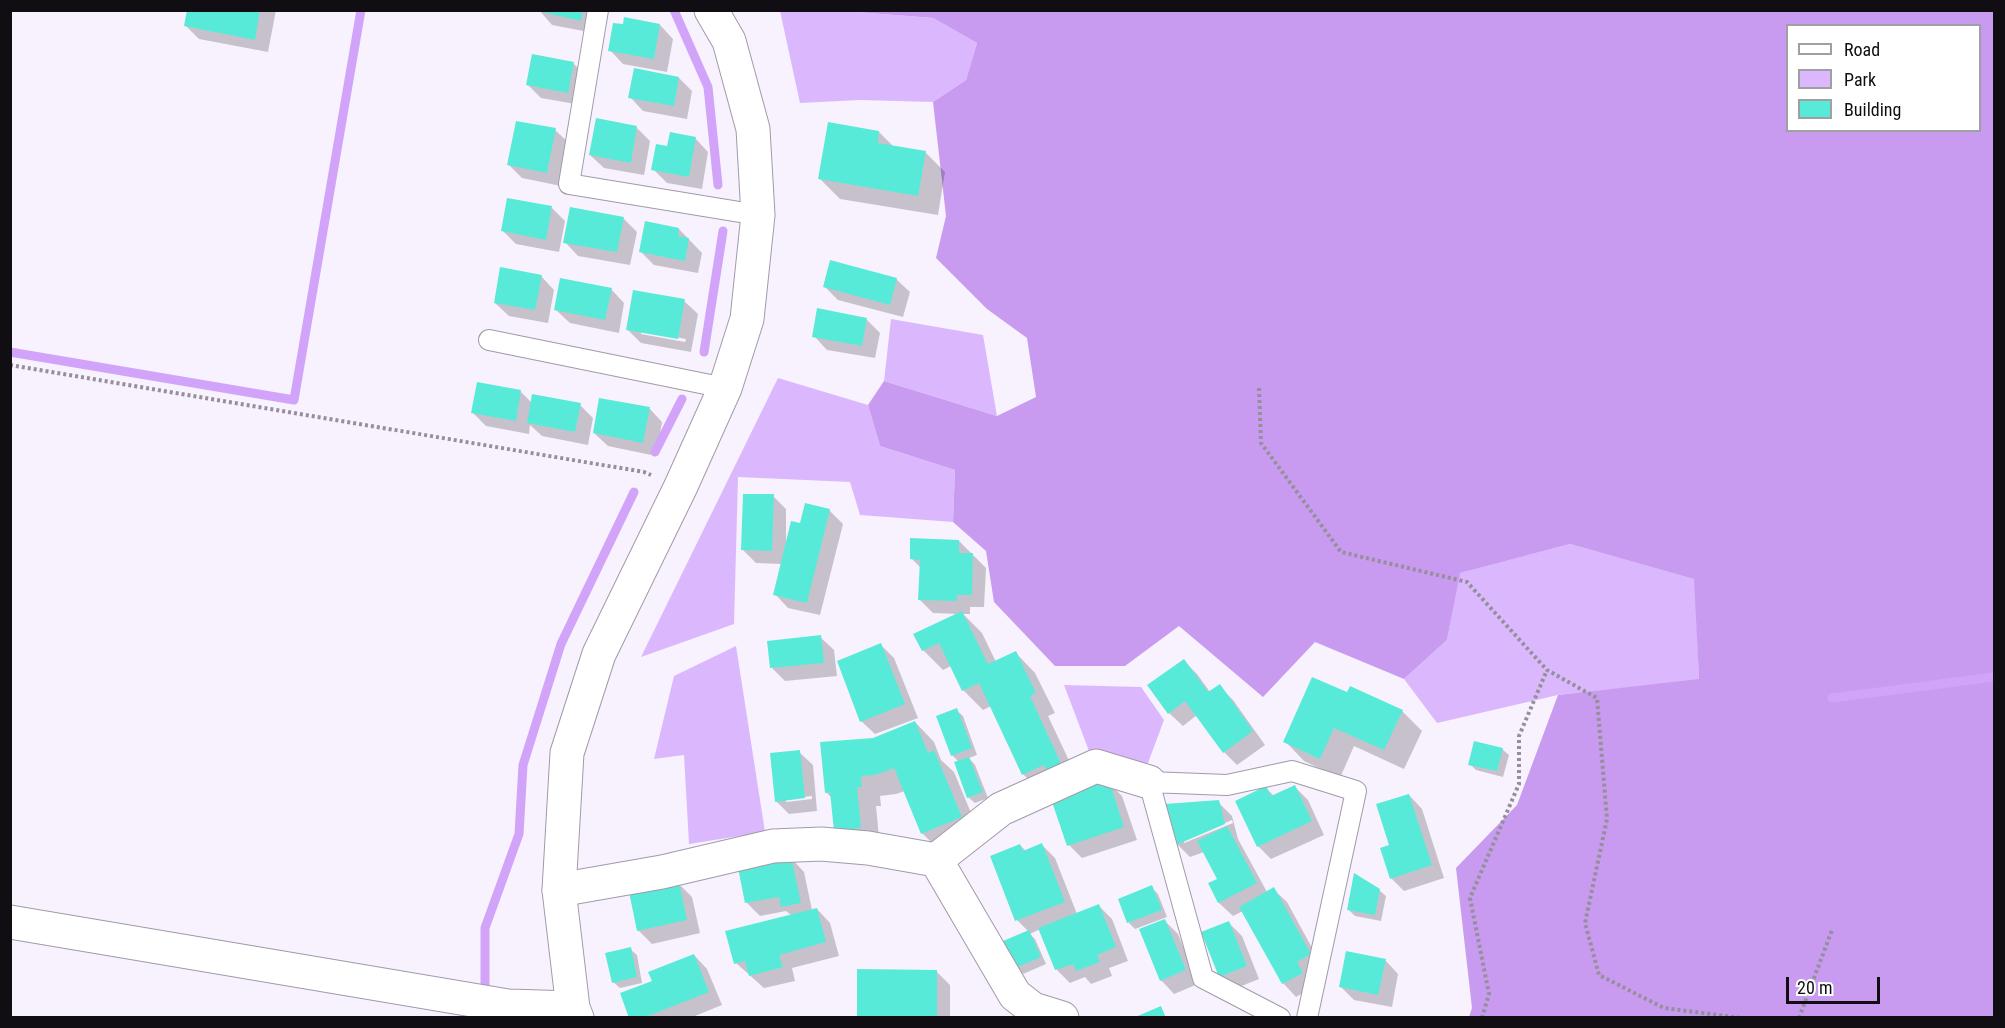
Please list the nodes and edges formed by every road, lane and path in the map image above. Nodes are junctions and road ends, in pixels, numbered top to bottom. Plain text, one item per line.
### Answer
1 (598, 10) edge
2 (711, 10) edge
3 (758, 215) junction
4 (489, 340) dead end
5 (10, 365) edge
6 (725, 388) junction
7 (1259, 388) dead end
8 (681, 486) junction
9 (1547, 670) junction
10 (1149, 782) junction
11 (936, 860) junction
12 (559, 890) junction
13 (10, 922) edge
14 (1832, 930) dead end
15 (575, 1013) edge
16 (1062, 1017) edge
17 (1280, 1017) edge
18 (1307, 1017) edge
19 (1482, 1017) edge
20 (1741, 1017) edge
21 (1799, 1017) edge

1 - 3 lane
2 - 3 street
3 - 6 street
4 - 6 lane
5 - 8 path
6 - 8 street
7 - 9 path
8 - 12 street
9 - 19 path
9 - 20 path
10 - 11 street
10 - 17 lane
10 - 18 lane
11 - 12 street
11 - 16 street
12 - 15 street
13 - 15 street
14 - 21 path

